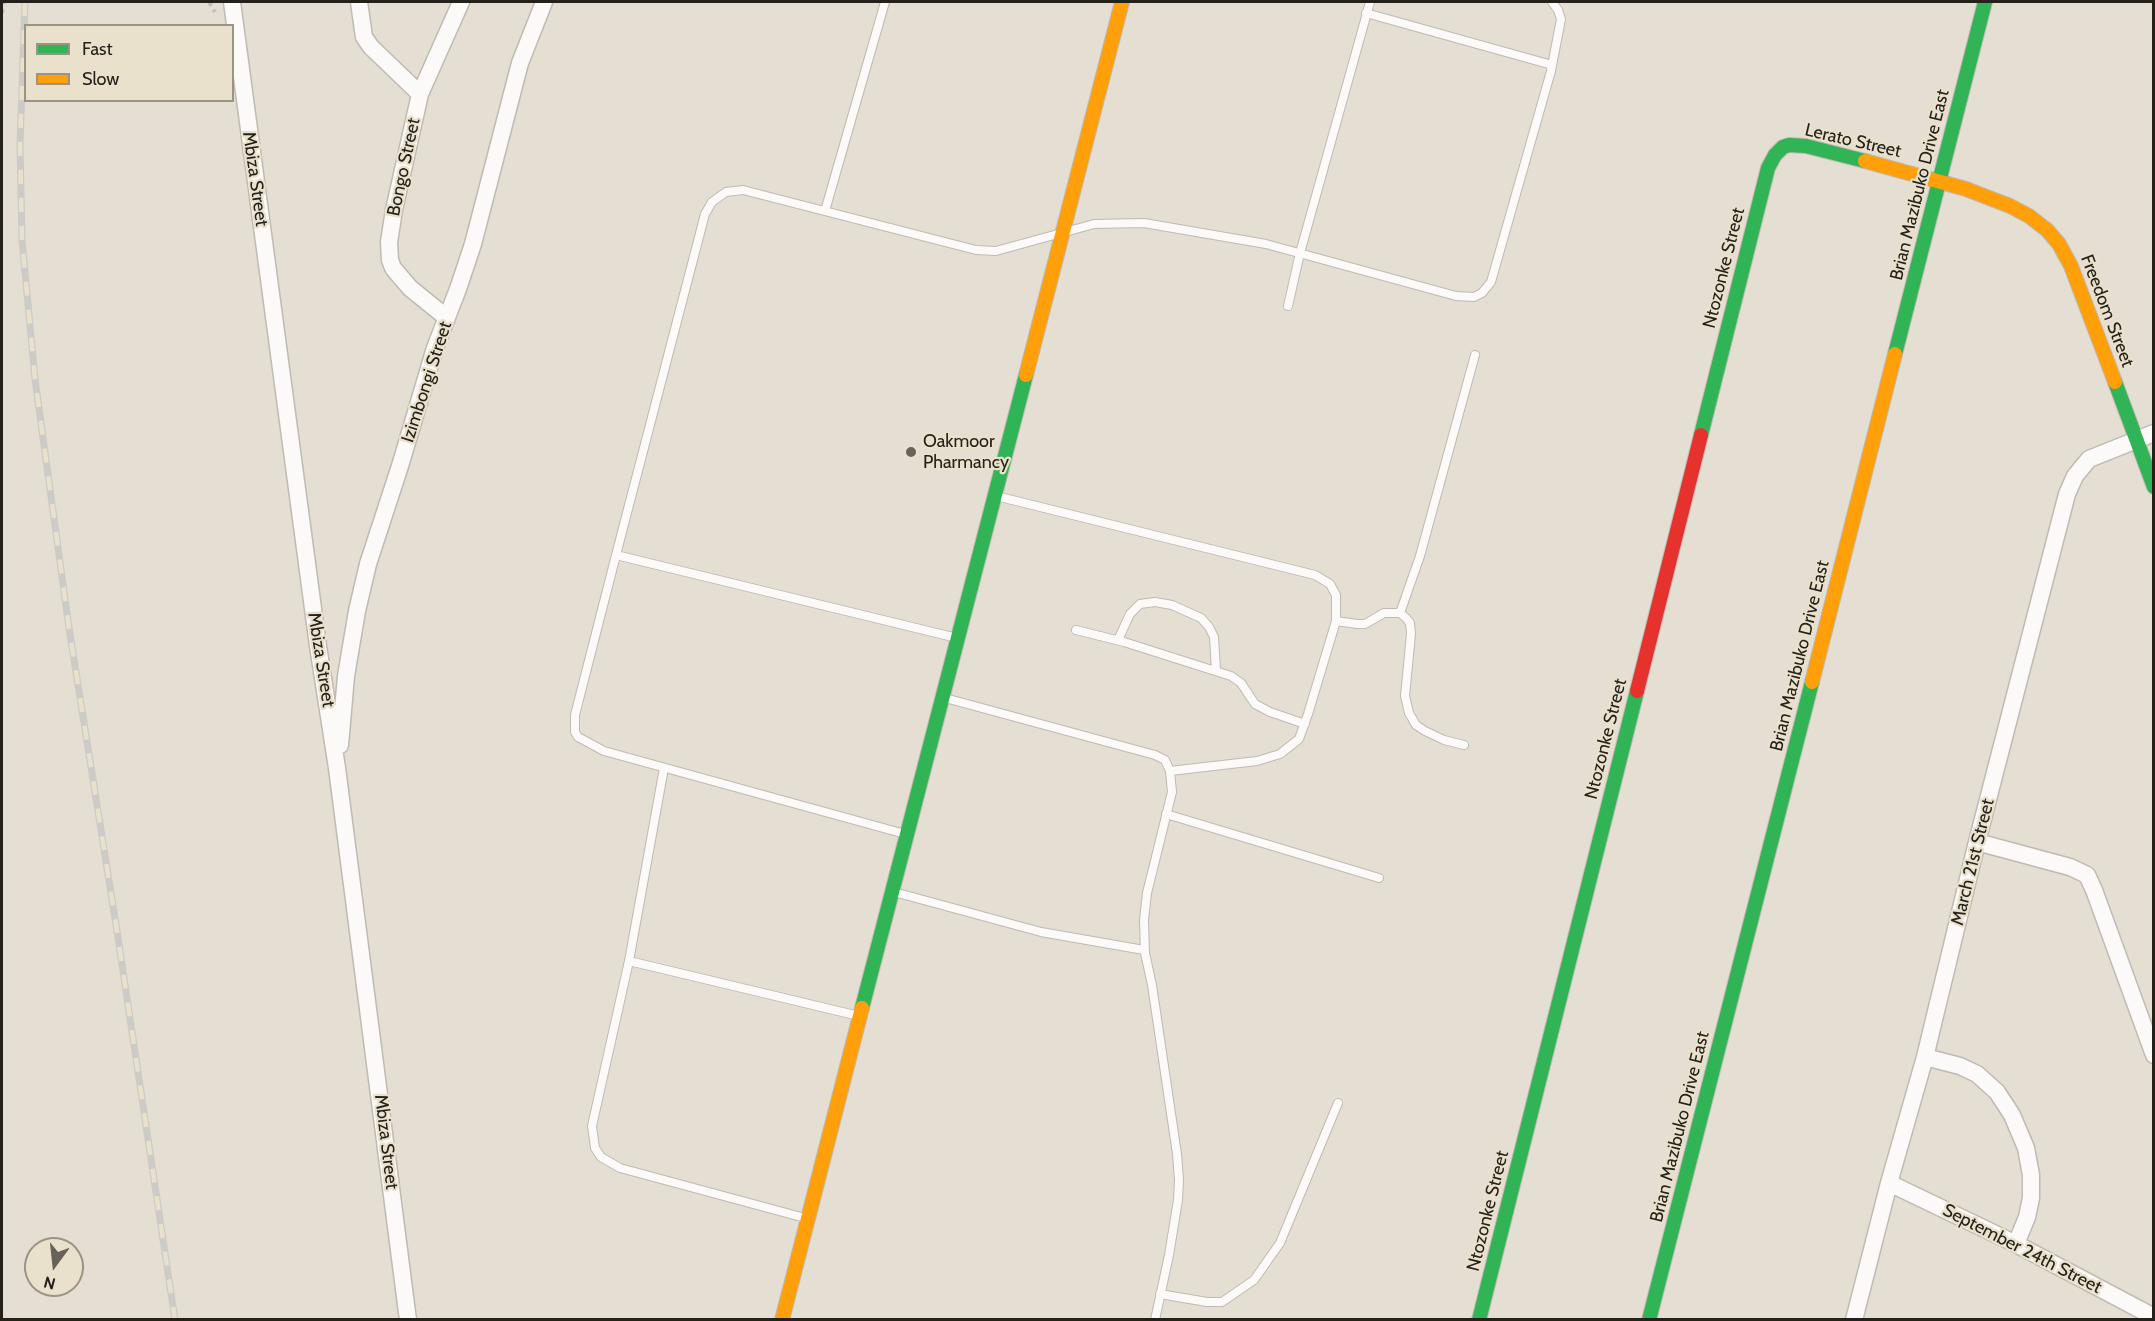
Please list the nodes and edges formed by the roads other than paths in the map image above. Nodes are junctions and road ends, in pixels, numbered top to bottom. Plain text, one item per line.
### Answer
1 (232, 2) edge
2 (359, 2) edge
3 (461, 2) edge
4 (544, 2) edge
5 (885, 2) edge
6 (1122, 2) edge
7 (1370, 2) edge
8 (1552, 2) edge
9 (1985, 2) edge
10 (1366, 13) junction
11 (1552, 65) junction
12 (420, 94) junction
13 (1768, 168) joint
14 (1940, 181) junction
15 (825, 211) junction
16 (1063, 231) junction
17 (1300, 253) junction
18 (1288, 306) dead end
19 (447, 318) junction
20 (1475, 356) dead end
21 (2154, 433) edge
22 (2136, 440) junction
23 (2154, 487) edge
24 (994, 496) junction
25 (616, 555) junction
26 (1400, 613) junction
27 (1336, 621) junction
28 (1076, 630) dead end
29 (958, 638) junction
30 (1118, 640) junction
31 (1216, 671) junction
32 (943, 697) junction
33 (1305, 724) junction
34 (1464, 745) dead end
35 (337, 768) junction
36 (664, 768) junction
37 (1170, 771) junction
38 (1166, 813) junction
39 (907, 835) junction
40 (1977, 842) junction
41 (1380, 878) dead end
42 (892, 892) junction
43 (1144, 950) junction
44 (629, 961) junction
45 (860, 1016) junction
46 (2154, 1055) edge
47 (1925, 1057) junction
48 (1338, 1103) dead end
49 (1889, 1183) junction
50 (808, 1219) junction
51 (2016, 1244) junction
52 (1160, 1294) junction
53 (2154, 1317) edge
54 (408, 1320) edge
55 (782, 1320) edge
56 (1155, 1320) edge
57 (1479, 1320) edge
58 (1649, 1320) edge
59 (1854, 1320) edge

1 - 35 street, Mbiza Street
2 - 12 street
3 - 12 street, Bongo Street
4 - 19 street, Izimbongi Street
5 - 15 lane
6 - 16 street
7 - 10 lane
8 - 11 lane
9 - 14 street, Brian Mazibuko Drive East
10 - 11 lane
10 - 17 lane
11 - 17 lane
12 - 19 street, Bongo Street
13 - 14 street, Lerato Street
13 - 57 street, Ntozonke Street
14 - 22 street, Freedom Street
14 - 58 street, Brian Mazibuko Drive East
15 - 16 lane
15 - 25 lane
16 - 17 lane
16 - 24 street
17 - 18 lane
19 - 35 street, Izimbongi Street
20 - 26 lane
21 - 22 street, March 21st Street
22 - 23 street, Freedom Street
22 - 40 street, March 21st Street
24 - 27 lane
24 - 29 street
25 - 29 lane
25 - 36 lane
26 - 27 lane
26 - 34 lane
27 - 33 lane
28 - 30 lane
29 - 32 street
30 - 31 lane
30 - 31 lane
31 - 33 lane
32 - 37 lane
32 - 39 street
33 - 37 lane
35 - 54 street, Mbiza Street
36 - 39 lane
36 - 44 lane
37 - 38 lane
38 - 41 lane
38 - 43 lane
39 - 42 street
40 - 46 street
40 - 47 street, March 21st Street
42 - 43 lane
42 - 45 street
43 - 52 lane
44 - 45 lane
44 - 50 lane
45 - 50 street
47 - 49 street, March 21st Street
47 - 51 street
48 - 52 lane
49 - 51 street, September 24th Street
49 - 59 street, March 21st Street
50 - 55 street
51 - 53 street, September 24th Street
52 - 56 lane

